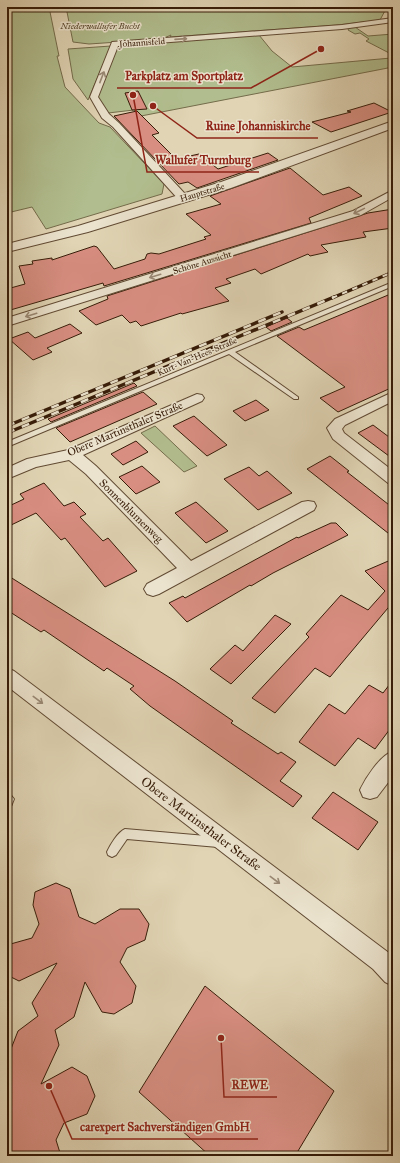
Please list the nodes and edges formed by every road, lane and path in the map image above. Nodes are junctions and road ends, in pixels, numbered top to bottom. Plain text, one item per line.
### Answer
1 (393, 20) edge
2 (393, 124) edge
3 (393, 193) edge
4 (184, 198) junction
5 (7, 248) edge
6 (393, 284) edge
7 (7, 322) edge
8 (230, 352) junction
9 (393, 396) edge
10 (197, 398) dead end
11 (296, 398) dead end
12 (7, 445) edge
13 (72, 454) junction
14 (7, 474) edge
15 (393, 478) edge
16 (308, 506) dead end
17 (189, 570) junction
18 (153, 589) dead end
19 (7, 676) edge
20 (393, 760) edge
21 (370, 790) dead end
22 (7, 797) edge
23 (7, 806) edge
24 (227, 843) junction
25 (112, 852) dead end
26 (393, 974) edge

4 -> 1 street, Johannisfeld
2 - 4 street, Hauptstraße
3 -> 7 street, Schöne Aussicht
4 - 5 street, Hauptstraße
6 - 8 lane, Kurt-Van-Hees-Straße
8 - 11 lane
8 - 12 lane, Kurt-Van-Hees-Straße
9 - 15 street
10 - 13 street, Obere Martinsthaler Straße
13 - 14 street, Obere Martinsthaler Straße
13 - 17 street, Sonnenblumenweg
16 - 17 street
17 - 18 street
19 -> 24 street, Obere Martinsthaler Straße
20 - 21 street
22 - 23 lane
24 - 25 lane
24 -> 26 street, Obere Martinsthaler Straße

